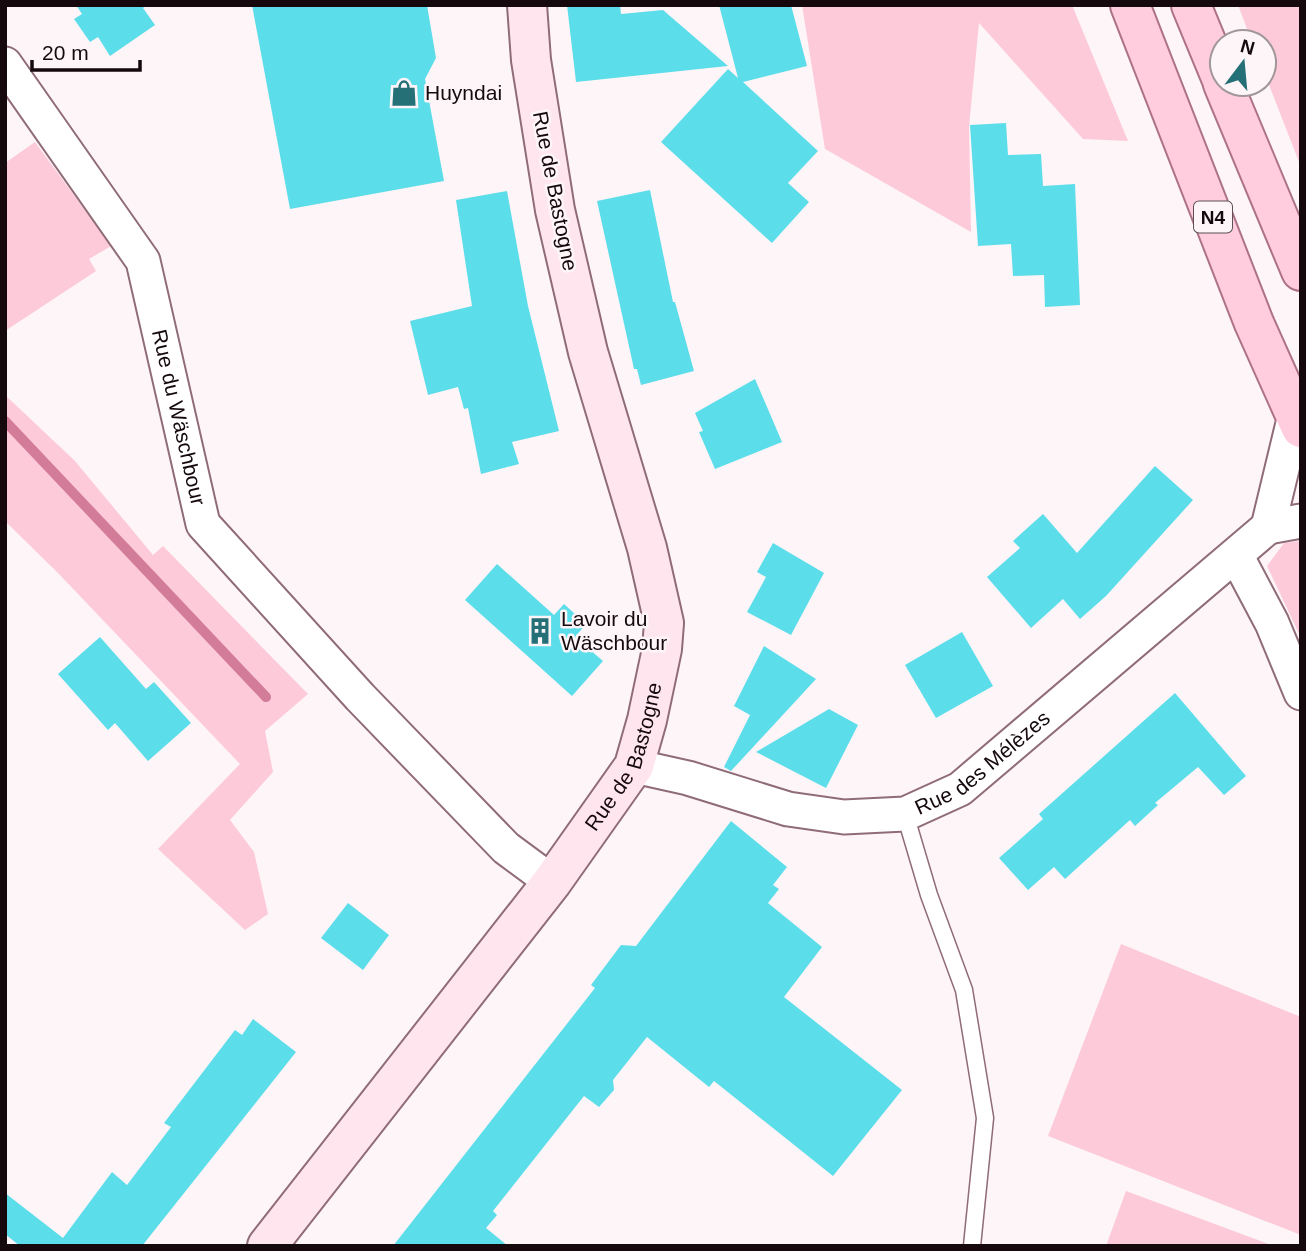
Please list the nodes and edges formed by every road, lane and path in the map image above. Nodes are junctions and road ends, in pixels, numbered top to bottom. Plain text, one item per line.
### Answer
1 (527, 5) edge
2 (1129, 5) edge
3 (1191, 5) edge
4 (1208, 46) edge
5 (5, 64) edge
6 (1230, 98) edge
7 (1301, 271) edge
8 (1298, 421) edge
9 (1301, 521) edge
10 (1268, 527) junction
11 (1236, 555) junction
12 (1301, 693) edge
13 (634, 766) junction
14 (905, 814) junction
15 (552, 882) junction
16 (267, 1246) edge
17 (972, 1246) edge

1 - 13 main road, Rue de Bastogne
2 - 8 main road, N4
3 - 4 main road
5 - 15 street, Rue du Wäschbour
6 - 7 main road
8 - 10 street
9 - 10 street
10 - 11 street, Rue des Mélèzes
11 - 12 street
11 - 14 street, Rue des Mélèzes
13 - 14 street, Rue des Mélèzes
13 - 15 main road, Rue de Bastogne
14 - 17 lane
15 - 16 main road, Rue de Bastogne

